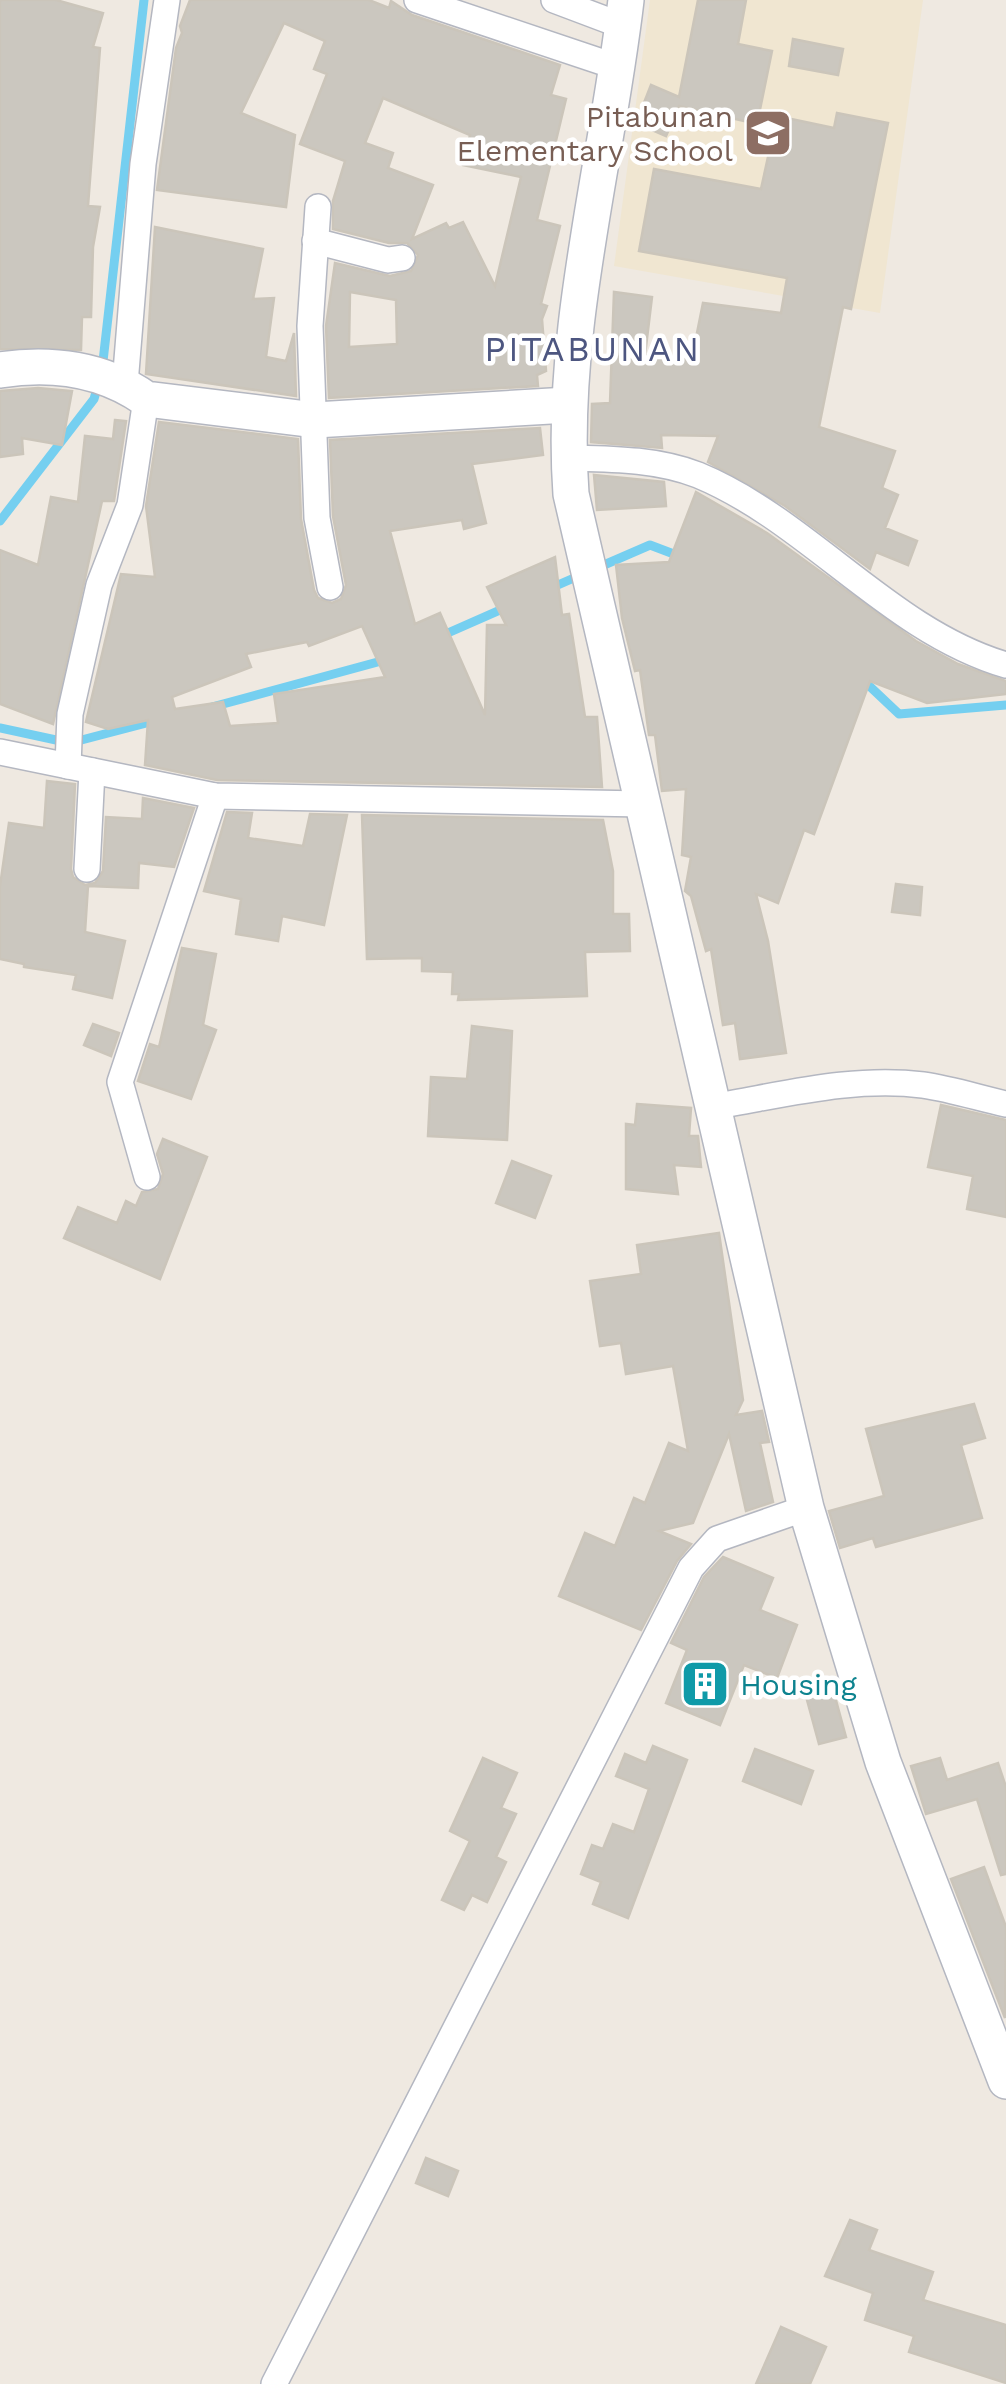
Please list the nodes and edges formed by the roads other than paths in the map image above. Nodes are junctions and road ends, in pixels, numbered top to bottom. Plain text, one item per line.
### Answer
1 (167, 0) edge
2 (417, 0) edge
3 (554, 0) edge
4 (624, 13) edge
5 (617, 67) junction
6 (318, 208) dead end
7 (315, 240) junction
8 (402, 258) dead end
9 (0, 370) edge
10 (114, 383) junction
11 (568, 406) junction
12 (315, 420) junction
13 (569, 458) junction
14 (330, 586) dead end
15 (1006, 666) edge
16 (0, 752) edge
17 (76, 762) junction
18 (215, 796) junction
19 (643, 804) junction
20 (87, 870) dead end
21 (1006, 1104) edge
22 (716, 1106) junction
23 (147, 1176) dead end
24 (806, 1508) junction
25 (1006, 2081) edge
26 (274, 2384) edge

1 - 10 street
2 - 5 street
3 - 4 street
4 - 5 street
5 - 11 street
6 - 7 street
7 - 8 street
7 - 12 street
9 - 10 street
10 - 12 street
10 - 17 street
11 - 12 street
11 - 13 street
12 - 14 street
13 - 15 street
13 - 19 street
16 - 17 street
17 - 18 street
17 - 20 street
18 - 19 street
18 - 23 street
19 - 22 street
21 - 22 street
22 - 24 street
24 - 25 street
24 - 26 street

